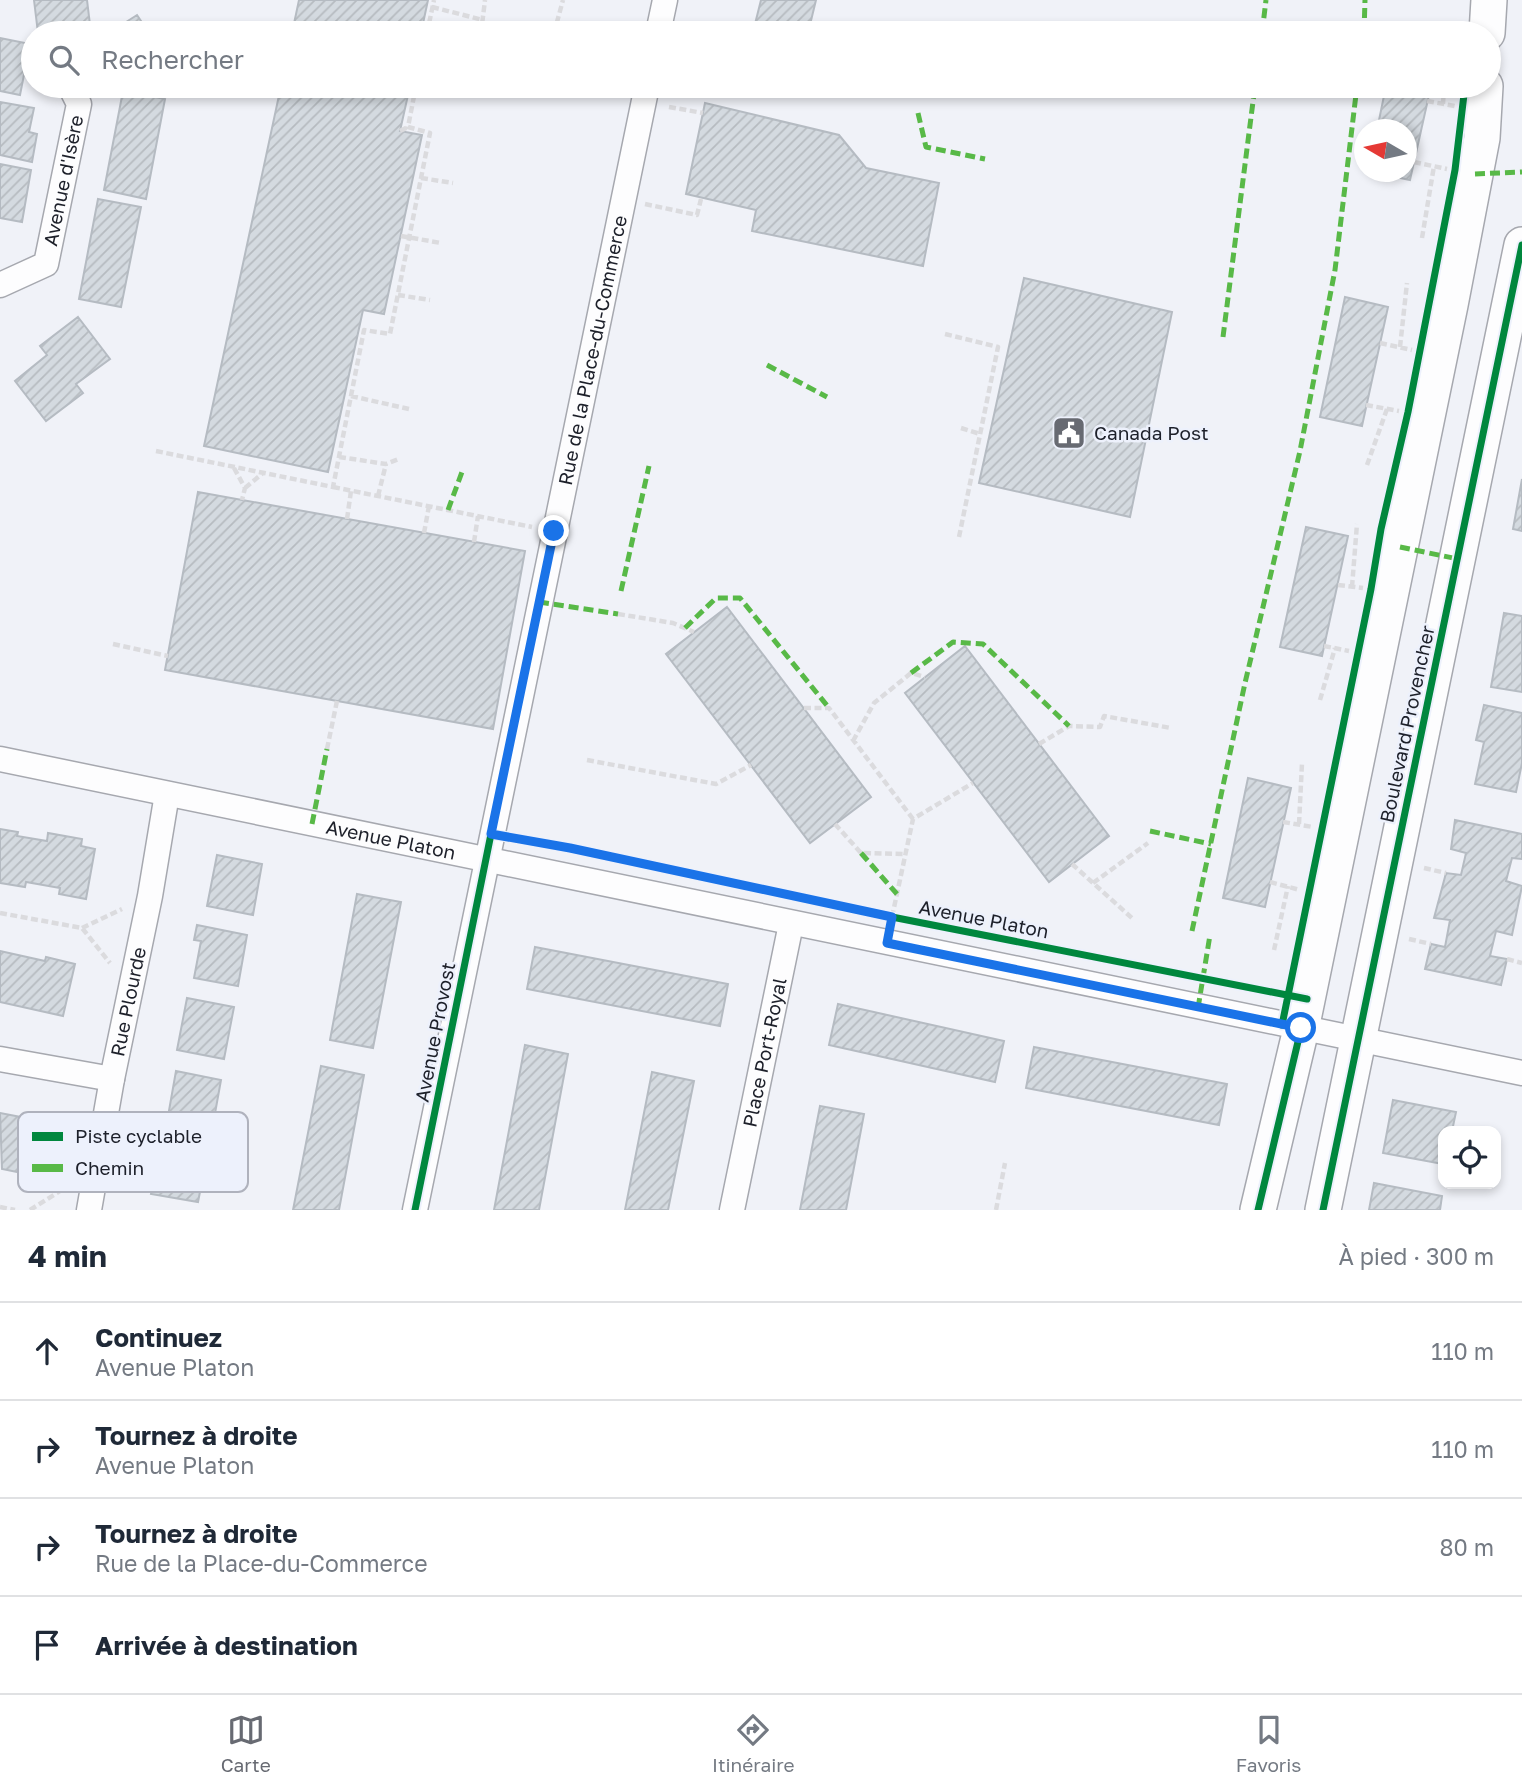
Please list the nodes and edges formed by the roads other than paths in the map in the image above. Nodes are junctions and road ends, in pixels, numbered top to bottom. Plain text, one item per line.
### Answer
1 (665, 0) edge
2 (1489, 0) edge
3 (661, 21) edge
4 (1488, 21) edge
5 (76, 98) edge
6 (645, 98) edge
7 (1484, 98) edge
8 (1522, 245) edge
9 (0, 285) edge
10 (0, 759) edge
11 (167, 794) junction
12 (486, 860) junction
13 (791, 924) junction
14 (1301, 1028) junction
15 (1359, 1040) junction
16 (0, 1059) edge
17 (1522, 1073) edge
18 (112, 1079) junction
19 (106, 1112) edge
20 (92, 1192) edge
21 (89, 1210) edge
22 (415, 1210) edge
23 (732, 1210) edge
24 (1258, 1210) edge
25 (1323, 1210) edge

1 - 3 street
2 - 4 street
5 - 9 street, Avenue d'Isère
6 - 12 street, Rue de la Place-du-Commerce
7 - 14 street
8 - 15 street, Boulevard Provencher
10 - 11 street, Avenue Platon
11 - 12 street, Avenue Platon
11 - 18 street, Rue Plourde
12 - 13 street, Avenue Platon
12 - 22 street, Avenue Provost
13 - 14 street, Avenue Platon
13 - 23 street, Place Port-Royal
14 - 15 street, Avenue Platon
14 - 24 street
15 - 17 street, Avenue Platon
15 - 25 street, Boulevard Provencher
16 - 18 street
18 - 19 street, Rue Plourde
20 - 21 street, Rue Plourde

